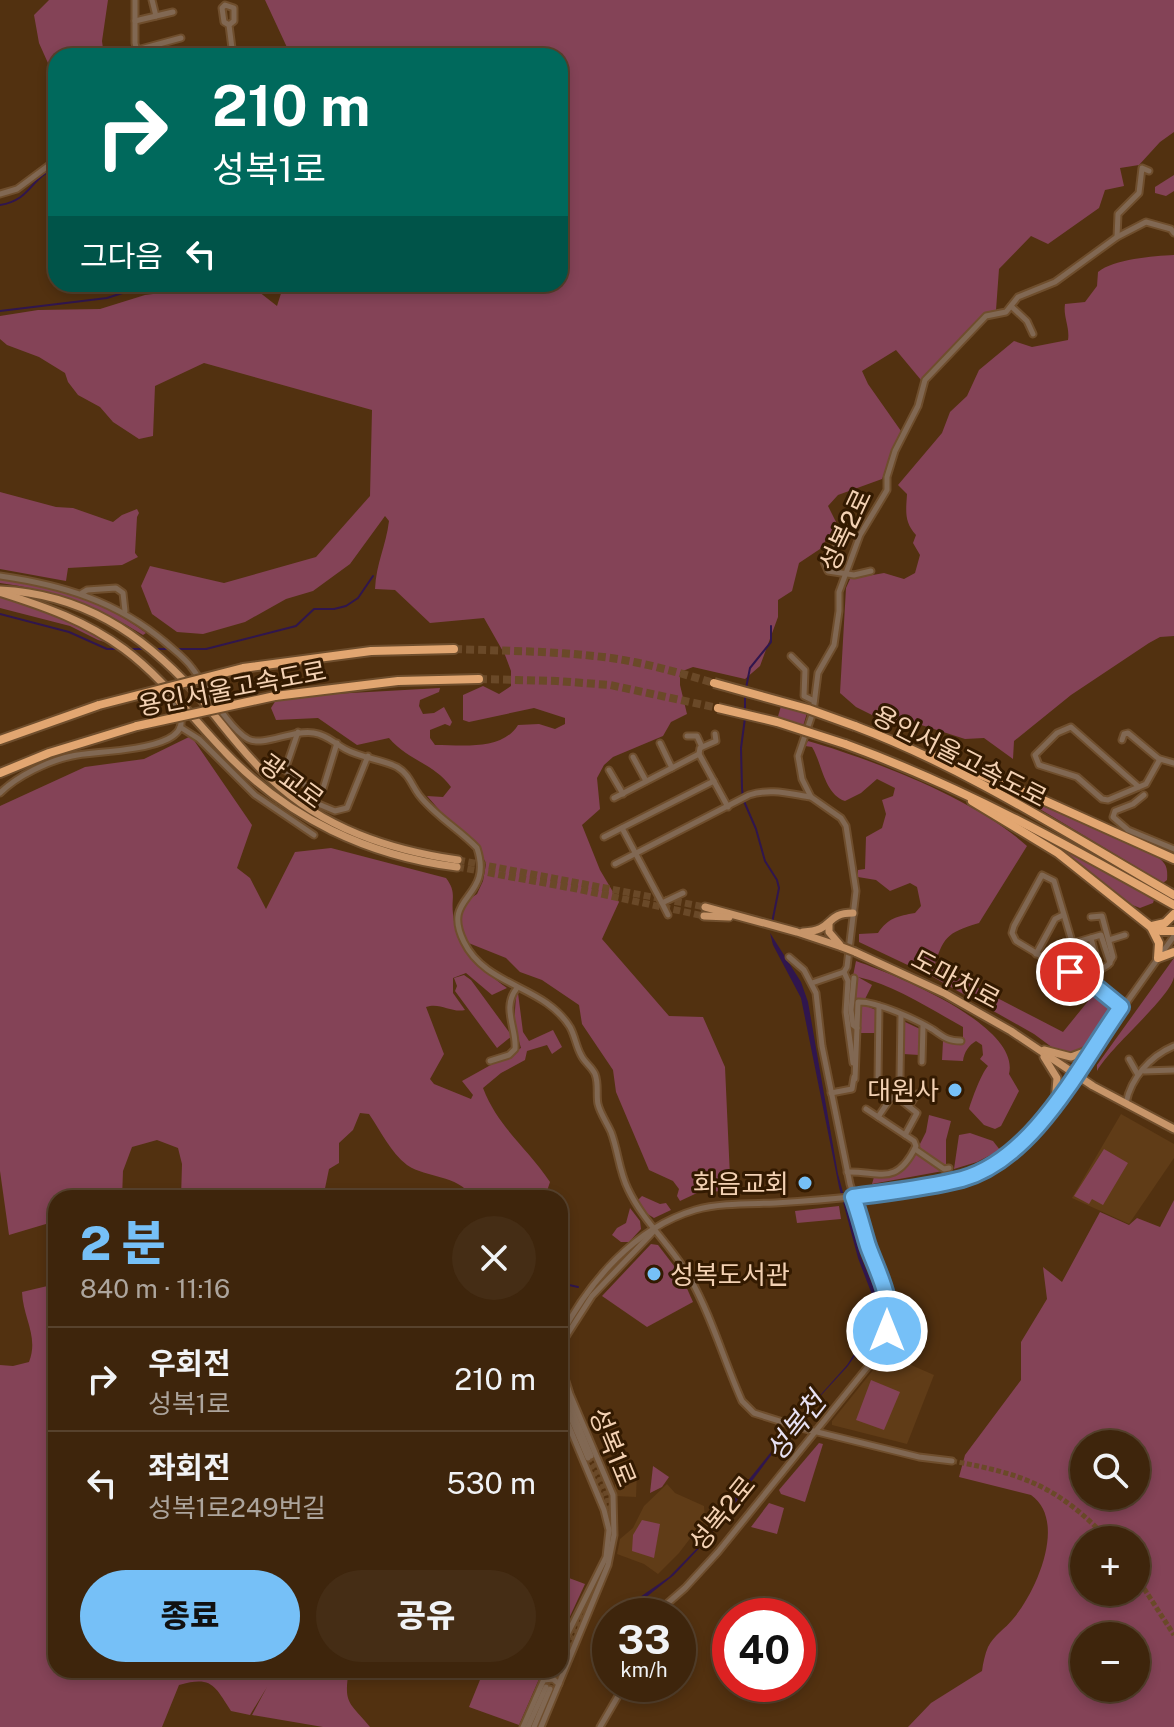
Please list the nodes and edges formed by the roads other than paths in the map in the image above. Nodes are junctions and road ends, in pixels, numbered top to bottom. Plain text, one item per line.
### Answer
1 (135, 0) edge
2 (152, 0) edge
3 (173, 12) dead end
4 (156, 16) junction
5 (135, 21) junction
6 (229, 25) dead end
7 (181, 38) dead end
8 (137, 48) edge
9 (152, 48) edge
10 (232, 48) edge
11 (48, 166) edge
12 (1149, 171) dead end
13 (0, 194) edge
14 (1174, 233) edge
15 (1120, 235) junction
16 (1011, 306) junction
17 (1033, 334) dead end
18 (836, 547) dead end
19 (871, 571) dead end
20 (846, 574) junction
21 (0, 576) edge
22 (0, 591) edge
23 (82, 593) junction
24 (125, 612) junction
25 (454, 649) tunnel mouth
26 (791, 656) dead end
27 (479, 679) tunnel mouth
28 (714, 683) tunnel mouth
29 (161, 692) dead end
30 (814, 701) junction
31 (718, 708) tunnel mouth
32 (180, 727) junction
33 (298, 732) junction
34 (715, 734) dead end
35 (687, 736) dead end
36 (0, 740) edge
37 (1122, 740) dead end
38 (337, 743) junction
39 (660, 743) dead end
40 (909, 748) junction
41 (701, 750) junction
42 (368, 756) junction
43 (633, 757) dead end
44 (1160, 759) junction
45 (1174, 762) edge
46 (896, 763) junction
47 (672, 768) junction
48 (609, 770) dead end
49 (0, 773) edge
50 (646, 781) junction
51 (714, 781) junction
52 (1139, 787) junction
53 (0, 793) edge
54 (623, 794) junction
55 (1144, 795) dead end
56 (811, 797) junction
57 (614, 798) dead end
58 (311, 801) tunnel mouth
59 (728, 807) junction
60 (622, 828) junction
61 (314, 835) dead end
62 (604, 837) dead end
63 (1174, 849) edge
64 (635, 855) junction
65 (1174, 859) edge
66 (615, 864) dead end
67 (1138, 880) junction
68 (683, 893) dead end
69 (1174, 895) edge
70 (662, 903) junction
71 (1174, 905) edge
72 (704, 911) tunnel mouth
73 (853, 913) junction
74 (1174, 914) edge
75 (668, 915) dead end
76 (1063, 915) junction
77 (1091, 917) dead end
78 (829, 923) junction
79 (1151, 927) junction
80 (797, 932) junction
81 (1174, 934) edge
82 (1125, 935) dead end
83 (1091, 938) junction
84 (1109, 940) junction
85 (1077, 942) dead end
86 (842, 947) junction
87 (1174, 952) edge
88 (1036, 954) junction
89 (1095, 954) dead end
90 (789, 957) dead end
91 (1158, 958) junction
92 (1110, 963) junction
93 (844, 972) junction
94 (1078, 972) junction
95 (854, 978) dead end
96 (1087, 978) junction
97 (812, 983) junction
98 (517, 988) junction
99 (855, 1002) junction
100 (879, 1006) junction
101 (1121, 1007) junction
102 (901, 1015) junction
103 (923, 1026) junction
104 (961, 1041) dead end
105 (1174, 1046) edge
106 (1038, 1048) junction
107 (1092, 1049) junction
108 (1129, 1059) dead end
109 (490, 1061) dead end
110 (922, 1062) dead end
111 (1174, 1070) edge
112 (1141, 1073) junction
113 (1076, 1075) junction
114 (900, 1078) dead end
115 (855, 1079) junction
116 (878, 1080) dead end
117 (831, 1093) junction
118 (917, 1094) dead end
119 (1055, 1103) junction
120 (1126, 1103) junction
121 (909, 1106) junction
122 (866, 1109) dead end
123 (878, 1117) junction
124 (1174, 1129) edge
125 (905, 1135) junction
126 (915, 1149) junction
127 (949, 1168) dead end
128 (847, 1172) junction
129 (851, 1197) junction
130 (654, 1231) junction
131 (568, 1322) edge
132 (568, 1333) edge
133 (568, 1388) edge
134 (568, 1403) edge
135 (568, 1410) edge
136 (568, 1424) edge
137 (814, 1431) junction
138 (952, 1461) tunnel mouth
139 (599, 1463) junction
140 (587, 1470) junction
141 (613, 1495) junction
142 (600, 1500) junction
143 (674, 1598) edge
144 (569, 1630) joint
145 (579, 1636) junction
146 (568, 1662) edge
147 (548, 1678) tunnel mouth
148 (562, 1678) edge
149 (559, 1684) junction
150 (547, 1686) junction
151 (615, 1702) edge
152 (529, 1727) edge
153 (541, 1727) edge
154 (600, 1727) edge

1 - 5 street
2 - 4 street
3 - 4 street
4 - 5 street
5 - 8 street
6 - 10 street
7 - 9 street
11 - 13 street
12 - 15 street
14 - 15 street
15 - 16 street, 성복2로
16 - 17 street
16 - 20 street, 성복2로
18 - 20 street
19 - 20 street
20 - 30 street, 성복2로
21 - 23 street
22 - 22 main road, 광교로
23 - 24 street
23 - 24 street
24 - 33 street
25 - 36 highway, 용인서울고속도로, bridge
26 - 30 street
27 - 49 highway, 용인서울고속도로, bridge
28 - 40 highway, 용인서울고속도로, bridge
29 - 32 street
30 - 56 street, 성복2로
31 - 46 highway, 용인서울고속도로, bridge
32 - 53 street
32 - 61 street
33 - 38 street
33 - 38 street
34 - 41 street
35 - 41 street
37 - 44 street
38 - 42 street
39 - 47 street
40 - 65 highway
40 - 67 highway, 용인서울고속도로
41 - 47 street
41 - 51 street
42 - 58 street
42 - 98 street
43 - 50 street
44 - 45 street
44 - 52 street
46 - 67 highway, 용인서울고속도로
46 - 79 highway
47 - 50 street
48 - 54 street
50 - 54 street
51 - 59 street
51 - 60 street
52 - 52 street
54 - 57 street
55 - 63 street
56 - 59 street
56 - 73 street
59 - 64 street
60 - 62 street
60 - 64 street
64 - 66 street
64 - 70 street
67 - 69 highway, 용인서울고속도로
67 - 71 highway, 용인서울고속도로
68 - 70 street
70 - 75 street
72 - 80 main road, 도마치로
73 - 78 main road
73 - 93 street
74 - 79 highway
76 - 88 street
76 - 88 street
76 - 94 street
77 - 84 street
78 - 80 main road
78 - 86 main road
79 - 81 highway
79 - 91 highway
80 - 86 main road, 도마치로
81 - 91 street
82 - 84 street
83 - 85 street
83 - 89 street
83 - 92 street
84 - 92 street
86 - 106 main road, 도마치로, bridge
87 - 91 highway
88 - 94 street
90 - 97 street
91 - 101 street
92 - 96 street
93 - 97 street
93 - 115 street
94 - 96 street
95 - 99 street
96 - 101 street
97 - 117 street, 성복2로
98 - 109 street
98 - 130 street
99 - 100 street
99 - 115 street
100 - 102 street
100 - 116 street
101 - 107 street
102 - 103 street
102 - 114 street
103 - 104 street
103 - 110 street
105 - 112 street
106 - 107 main road
106 - 113 main road, 도마치로
106 - 119 main road
107 - 113 street
108 - 112 street
111 - 112 street
112 - 120 street
113 - 119 street
113 - 120 main road, 도마치로
115 - 117 street
117 - 128 street, 성복2로
118 - 121 street
119 - 129 street
120 - 124 main road, 도마치로
121 - 123 street
121 - 125 street
122 - 123 street
123 - 125 street
125 - 126 street
126 - 127 street
126 - 128 street
128 - 129 street, 성복2로
129 - 130 street
129 - 137 street, 성복2로
130 - 131 street
130 - 132 street
130 - 137 street
133 - 139 street, 성복1로
134 - 135 street
136 - 140 street, 성복1로
137 - 138 street
137 - 143 street, 성복2로
139 - 140 street
139 - 141 street, 성복1로
140 - 142 street, 성복1로
141 - 142 street
141 - 145 street, 성복1로
142 - 144 street, 성복1로
144 - 145 street
145 - 146 street, 성복1로
147 - 150 street
148 - 149 street, 성복1로
149 - 150 street
149 - 153 street, 성복1로
150 - 152 street
150 - 152 street
151 - 154 street

